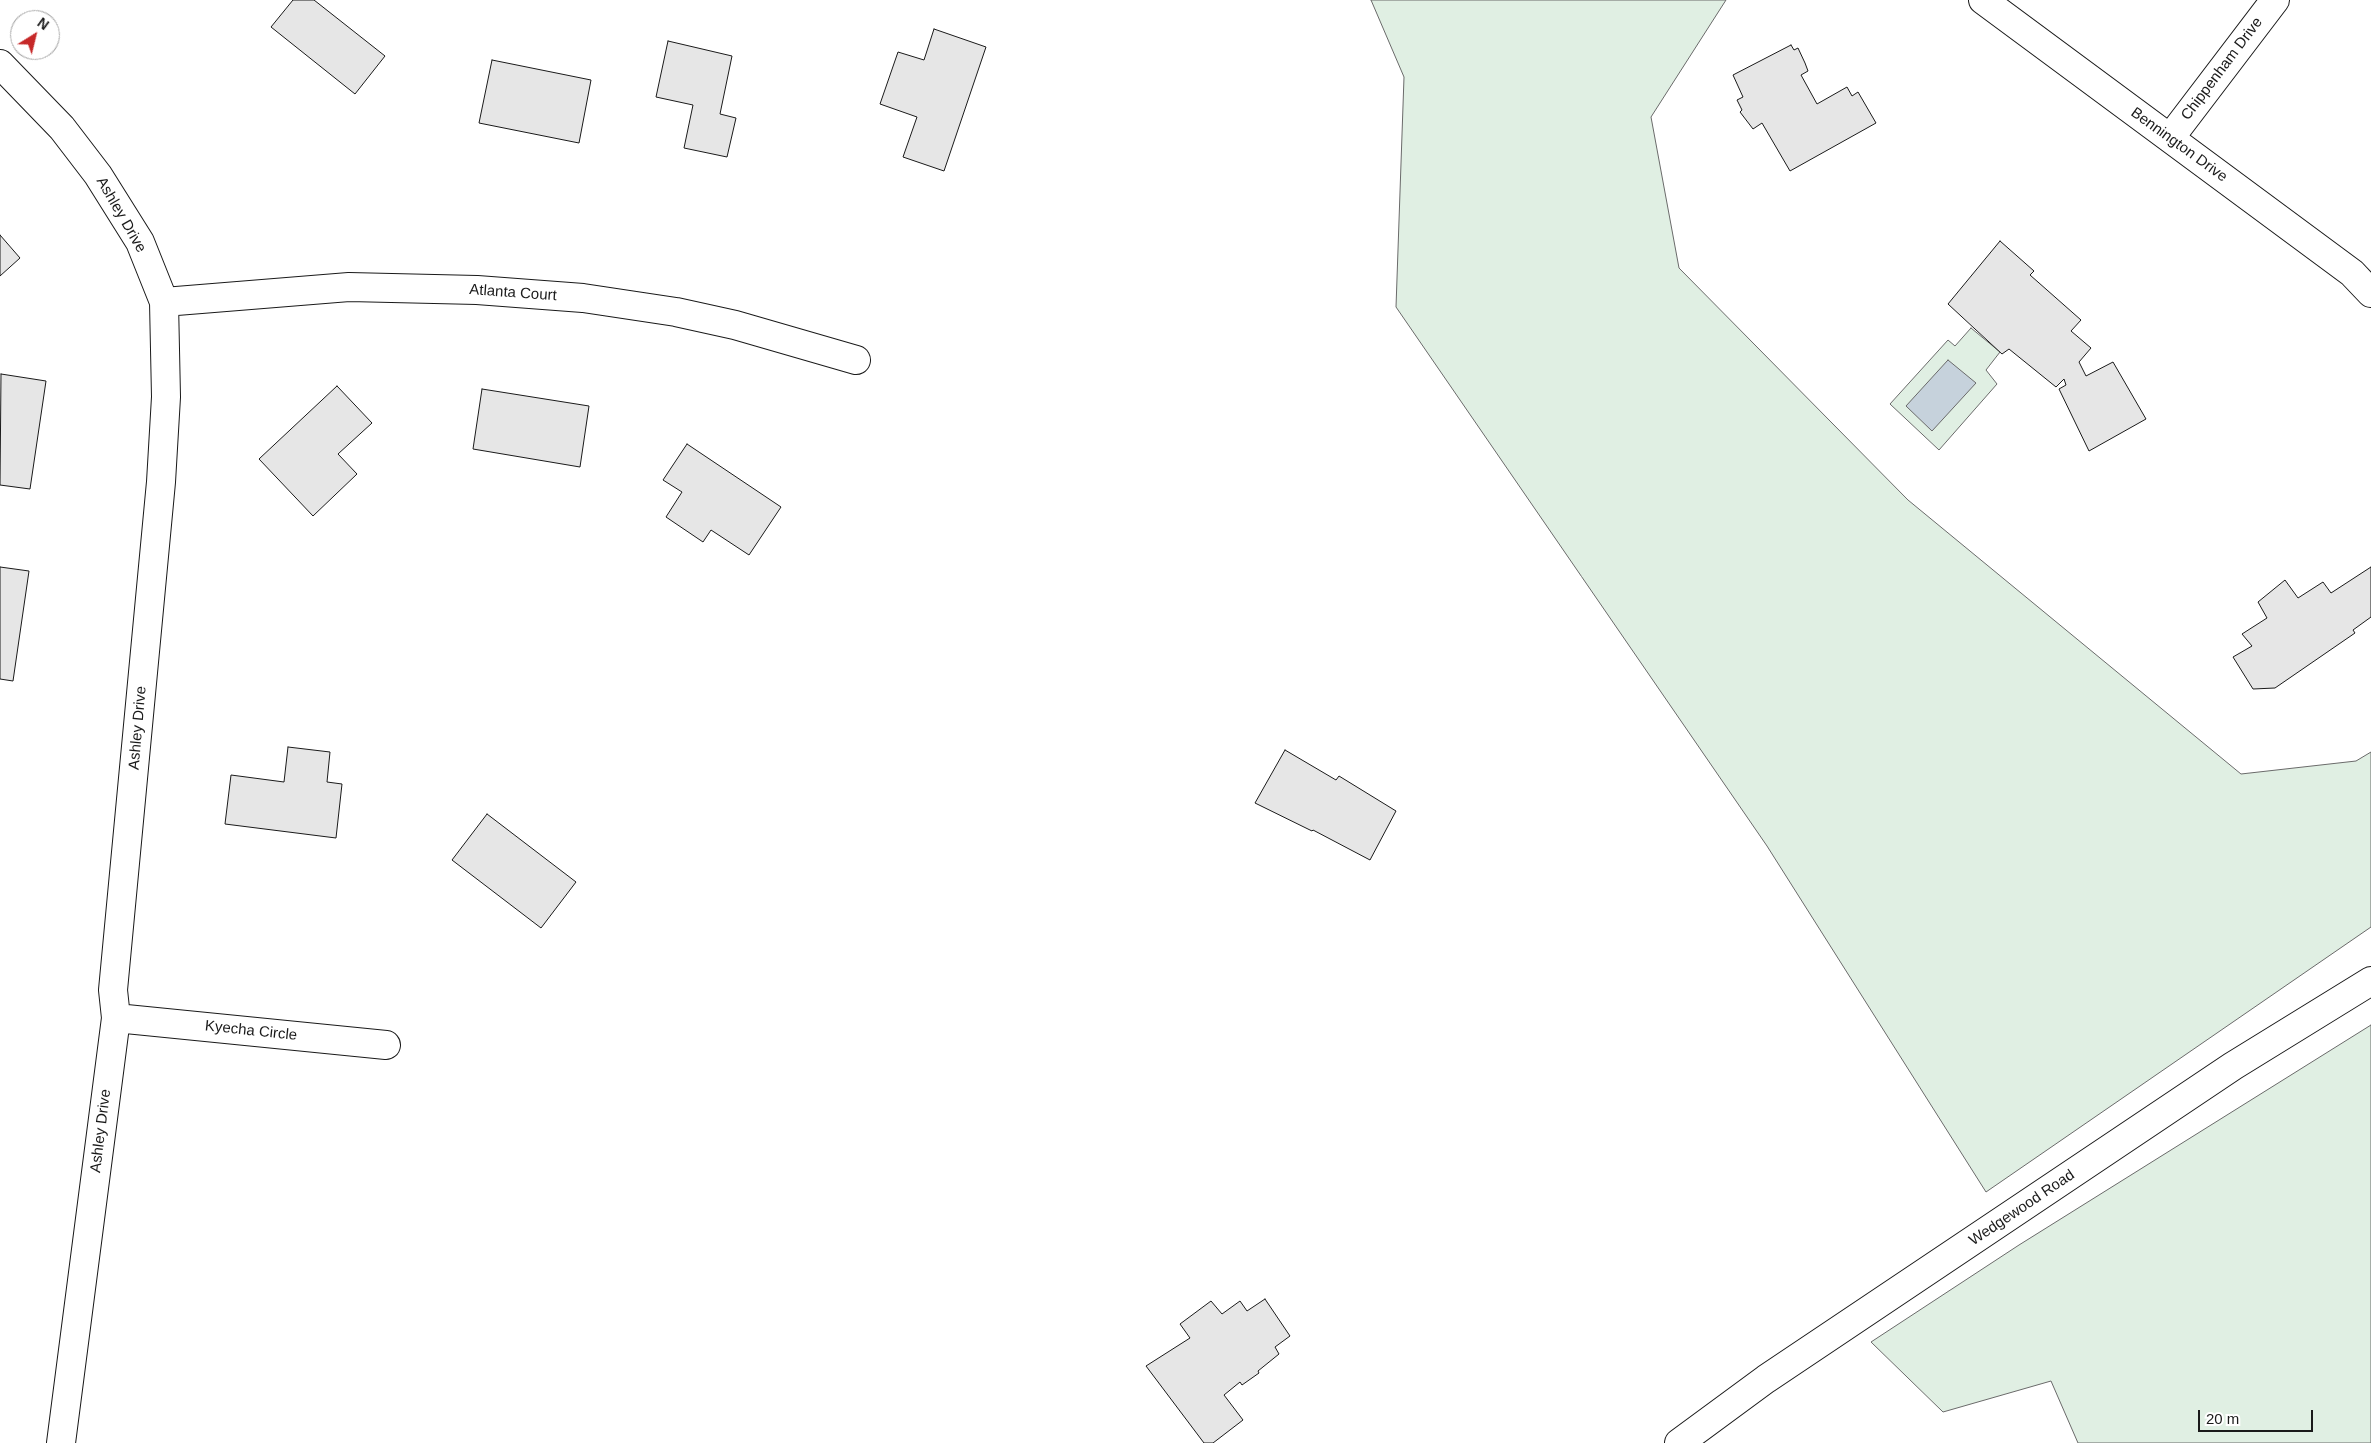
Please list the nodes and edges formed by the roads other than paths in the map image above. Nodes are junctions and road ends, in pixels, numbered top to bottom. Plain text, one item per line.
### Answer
1 (1983, 0) edge
2 (2275, 0) edge
3 (0, 64) edge
4 (2170, 138) junction
5 (2371, 293) edge
6 (164, 302) junction
7 (856, 360) dead end
8 (2371, 981) edge
9 (116, 1018) junction
10 (386, 1044) dead end
11 (61, 1443) edge
12 (1680, 1443) edge

1 - 4 street, Bennington Drive
2 - 4 street, Chippenham Drive
3 - 6 street, Ashley Drive
4 - 5 street, Bennington Drive
6 - 7 street, Atlanta Court
6 - 9 street, Ashley Drive
8 - 12 street, Wedgewood Road
9 - 10 street, Kyecha Circle
9 - 11 street, Ashley Drive

